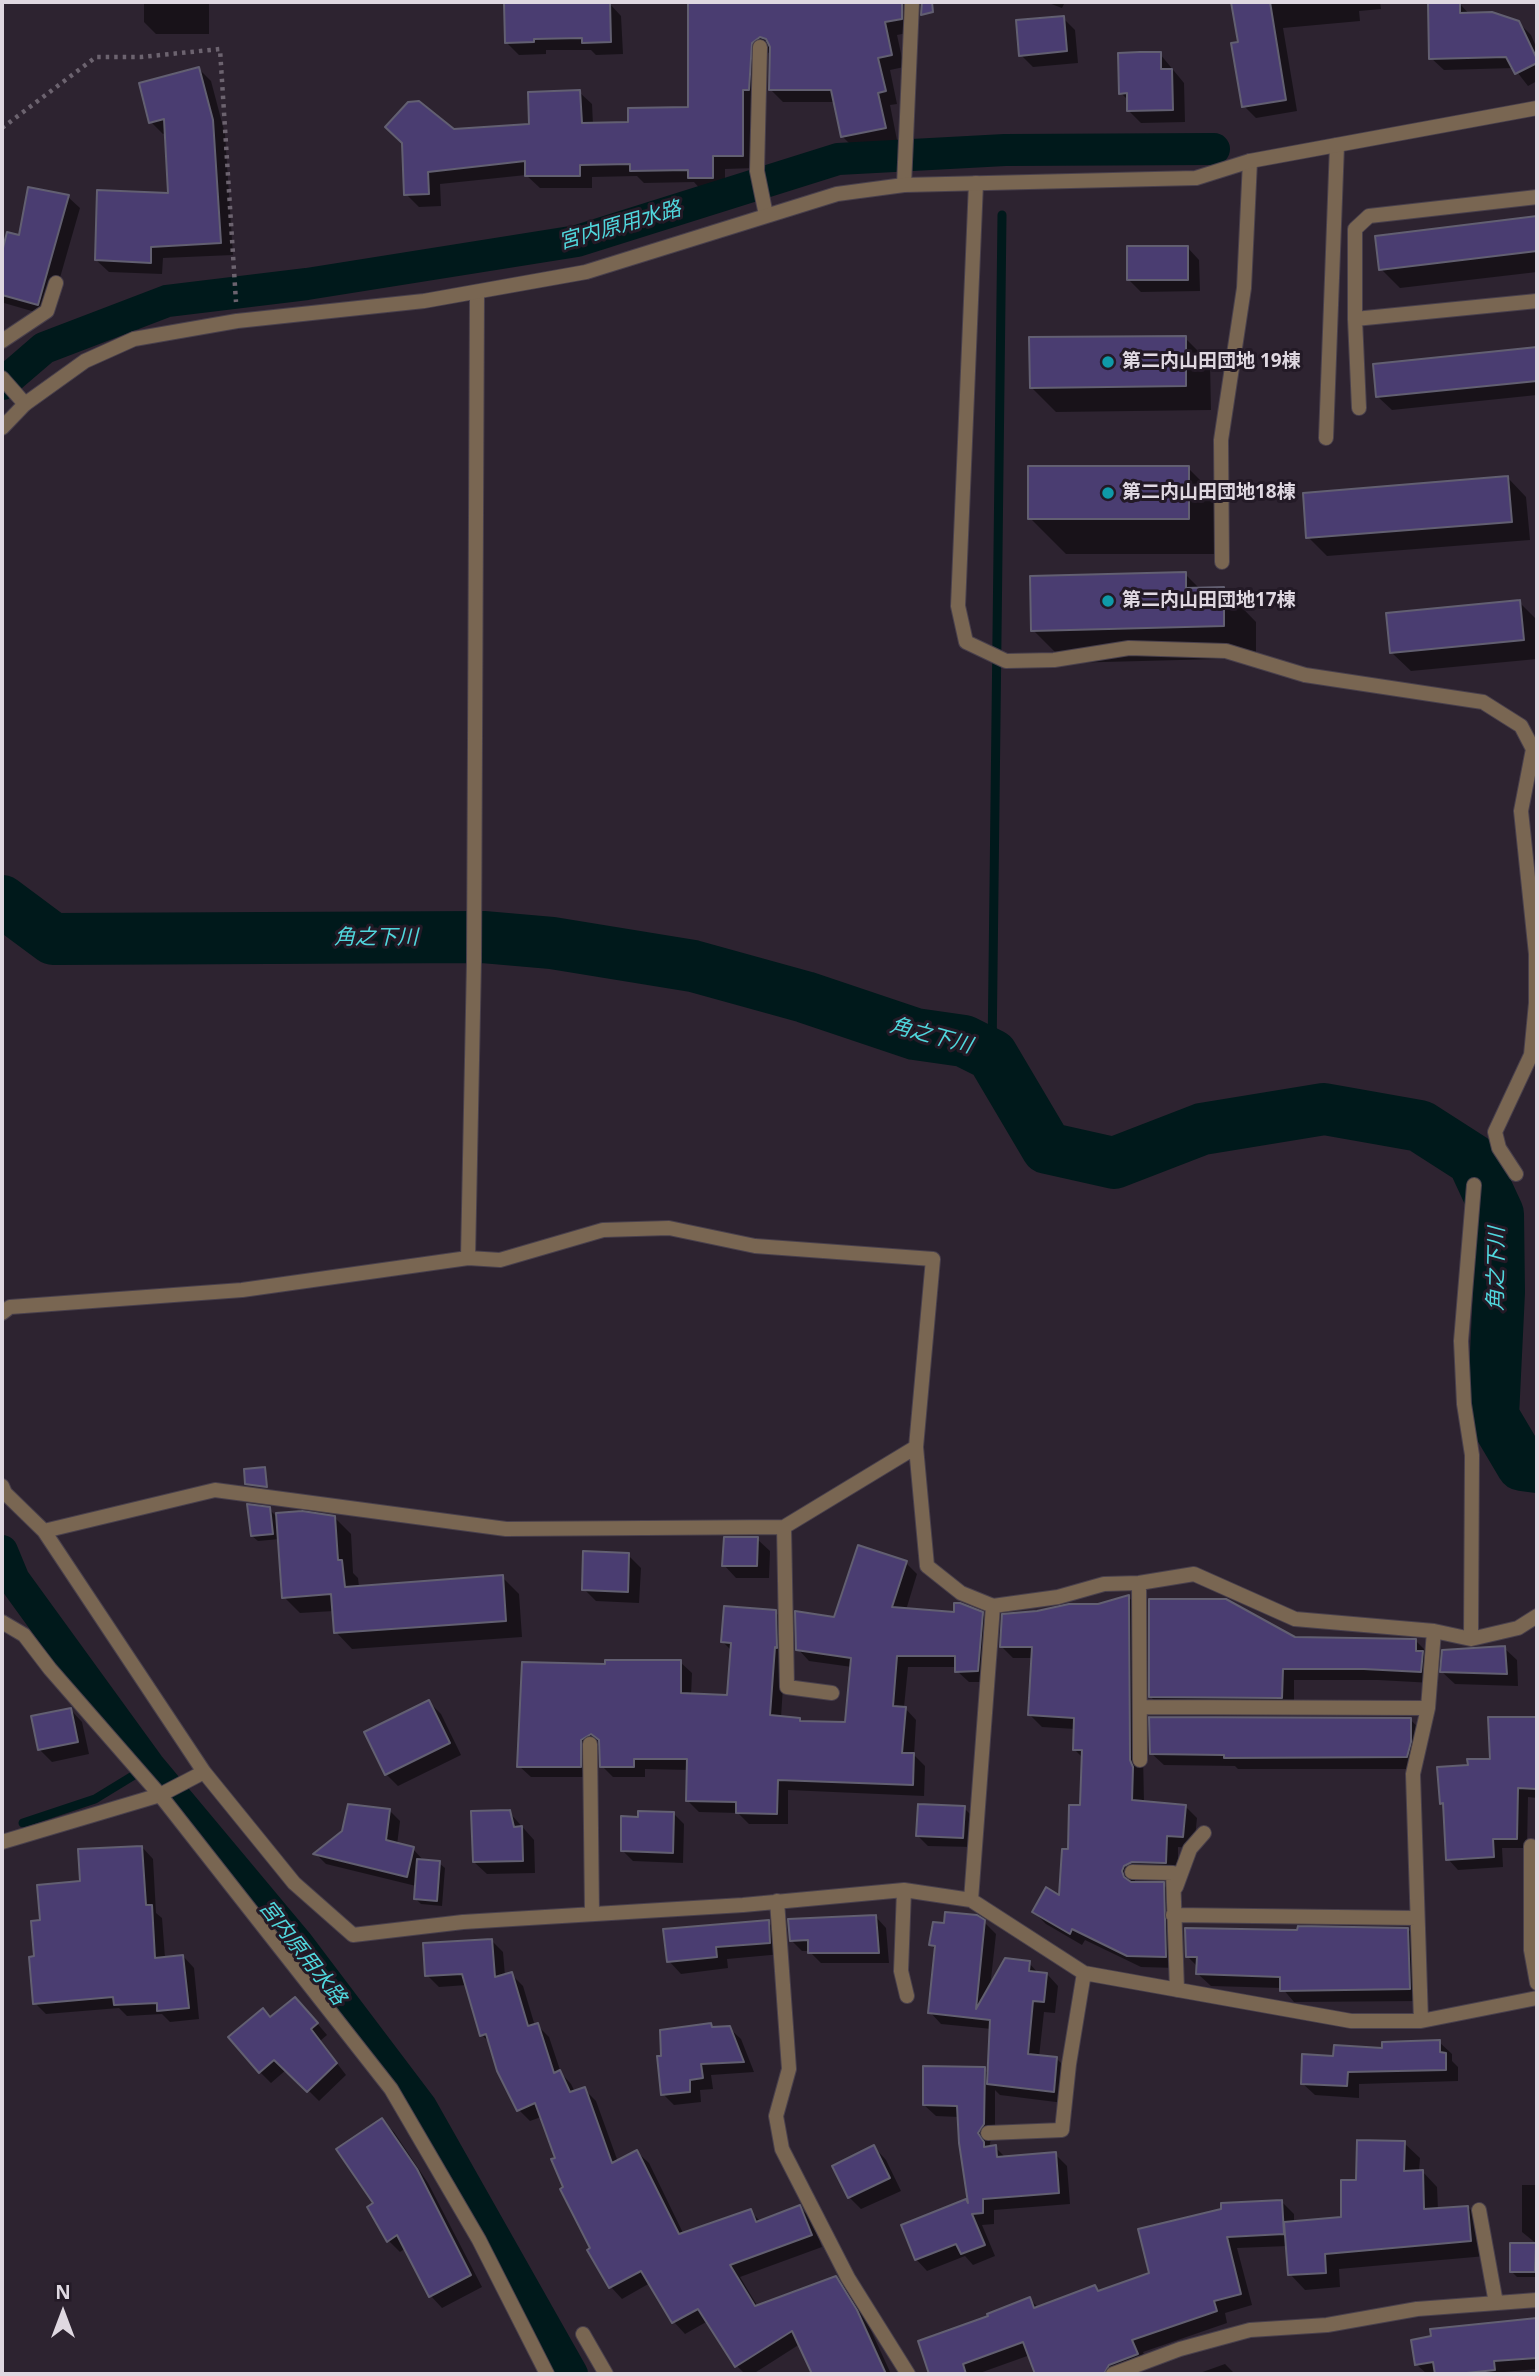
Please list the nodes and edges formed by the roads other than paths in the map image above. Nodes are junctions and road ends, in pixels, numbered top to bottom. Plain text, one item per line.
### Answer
1 (912, 2) edge
2 (760, 47) dead end
3 (1537, 108) edge
4 (1337, 145) junction
5 (1250, 161) junction
6 (904, 178) junction
7 (976, 183) junction
8 (1537, 197) edge
9 (764, 208) junction
10 (56, 283) dead end
11 (477, 293) junction
12 (1537, 301) edge
13 (1355, 319) junction
14 (2, 341) edge
15 (2, 378) edge
16 (20, 398) junction
17 (1359, 408) dead end
18 (2, 428) edge
19 (1326, 438) dead end
20 (1222, 562) dead end
21 (1516, 1174) dead end
22 (1474, 1185) dead end
23 (468, 1258) junction
24 (2, 1313) edge
25 (916, 1447) junction
26 (2, 1486) edge
27 (784, 1527) junction
28 (44, 1531) junction
29 (1139, 1583) junction
30 (993, 1606) junction
31 (1537, 1616) edge
32 (2, 1622) edge
33 (1434, 1631) junction
34 (1471, 1639) junction
35 (832, 1693) dead end
36 (1141, 1707) junction
37 (1428, 1707) junction
38 (590, 1744) dead end
39 (1140, 1760) dead end
40 (203, 1773) junction
41 (157, 1791) junction
42 (1204, 1833) dead end
43 (2, 1842) edge
44 (1531, 1846) dead end
45 (1132, 1872) dead end
46 (904, 1891) junction
47 (1173, 1895) junction
48 (971, 1900) junction
49 (777, 1901) junction
50 (592, 1913) junction
51 (1173, 1915) junction
52 (1417, 1918) junction
53 (1084, 1973) junction
54 (1537, 1983) edge
55 (1177, 1990) junction
56 (907, 1996) dead end
57 (1537, 1998) edge
58 (1421, 2021) junction
59 (988, 2133) dead end
60 (1479, 2210) dead end
61 (1537, 2300) edge
62 (1496, 2303) junction
63 (583, 2334) dead end
64 (547, 2374) edge
65 (606, 2374) edge
66 (908, 2374) edge
67 (1113, 2374) edge

1 - 6 street
2 - 9 street
3 - 4 street
4 - 5 street
4 - 19 street
5 - 7 street
5 - 20 street
6 - 7 street
6 - 9 street
7 - 21 street
8 - 13 street
9 - 11 street
10 - 14 street
11 - 16 street
11 - 23 street
12 - 13 street
13 - 17 street
15 - 16 street
16 - 18 street
22 - 34 street
23 - 24 street
23 - 25 street
25 - 27 street
25 - 30 street
26 - 28 street
27 - 28 street
27 - 35 street
28 - 40 street
29 - 30 street
29 - 33 street
29 - 36 street
30 - 48 street
31 - 34 street
32 - 41 street
33 - 34 street
33 - 37 street
36 - 37 street
36 - 39 street
37 - 52 street
38 - 50 street
40 - 41 street
40 - 50 street
41 - 43 street
41 - 64 street
42 - 47 street
44 - 54 street
45 - 47 street
46 - 48 street
46 - 49 street
46 - 56 street
47 - 51 street
48 - 53 street
49 - 50 street
49 - 66 street
51 - 52 street
51 - 55 street
52 - 58 street
53 - 55 street
53 - 59 street
55 - 58 street
57 - 58 street
60 - 62 street
61 - 62 street
62 - 67 street
63 - 65 street

